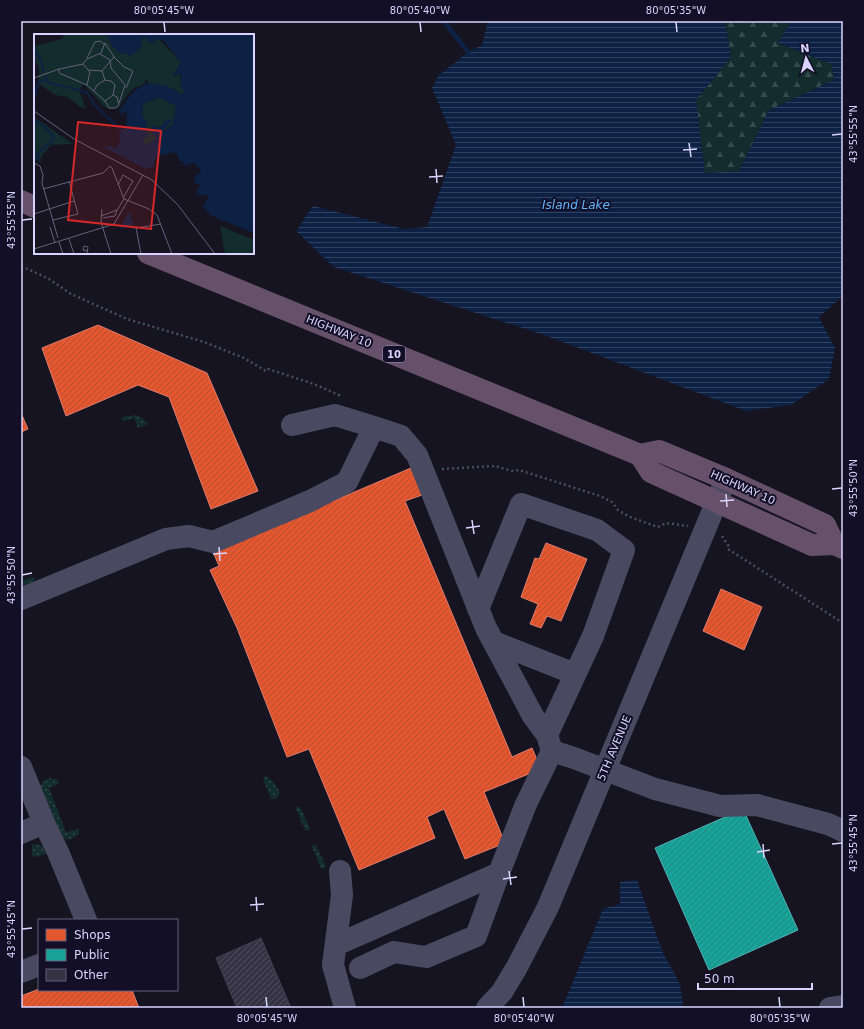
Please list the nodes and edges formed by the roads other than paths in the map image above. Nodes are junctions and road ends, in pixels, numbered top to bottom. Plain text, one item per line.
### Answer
1 (21, 201) edge
2 (34, 206) edge
3 (150, 254) edge
4 (292, 426) dead end
5 (374, 427) junction
6 (640, 455) junction
7 (726, 479) junction
8 (716, 501) junction
9 (839, 546) edge
10 (21, 599) edge
11 (478, 609) junction
12 (494, 642) junction
13 (575, 674) junction
14 (549, 743) junction
15 (21, 767) edge
16 (605, 770) junction
17 (44, 823) junction
18 (843, 831) edge
19 (21, 833) edge
20 (340, 871) dead end
21 (499, 873) junction
22 (86, 919) edge
23 (383, 925) junction
24 (336, 945) junction
25 (394, 952) junction
26 (38, 965) edge
27 (360, 968) dead end
28 (21, 972) edge
29 (843, 1006) edge
30 (345, 1008) edge
31 (487, 1008) edge
32 (830, 1008) edge

1 - 2 highway
3 - 6 highway, HIGHWAY 10 / 10
4 - 5 street
5 - 10 street
5 - 11 street
6 - 7 highway, HIGHWAY 10
6 - 8 highway, HIGHWAY 10
7 - 8 street, 5TH AVENUE
7 - 9 highway, HIGHWAY 10
8 - 9 highway, HIGHWAY 10
8 - 16 street, 5TH AVENUE
11 - 12 street
11 - 13 street
12 - 13 street
12 - 14 street
13 - 14 street
14 - 16 street
14 - 21 street
15 - 17 street
16 - 18 street
16 - 31 street, 5TH AVENUE
17 - 19 street
17 - 22 street
20 - 24 street
21 - 23 street
21 - 25 street
23 - 24 street
23 - 25 street
24 - 30 street
25 - 27 street
26 - 28 street
29 - 32 street

